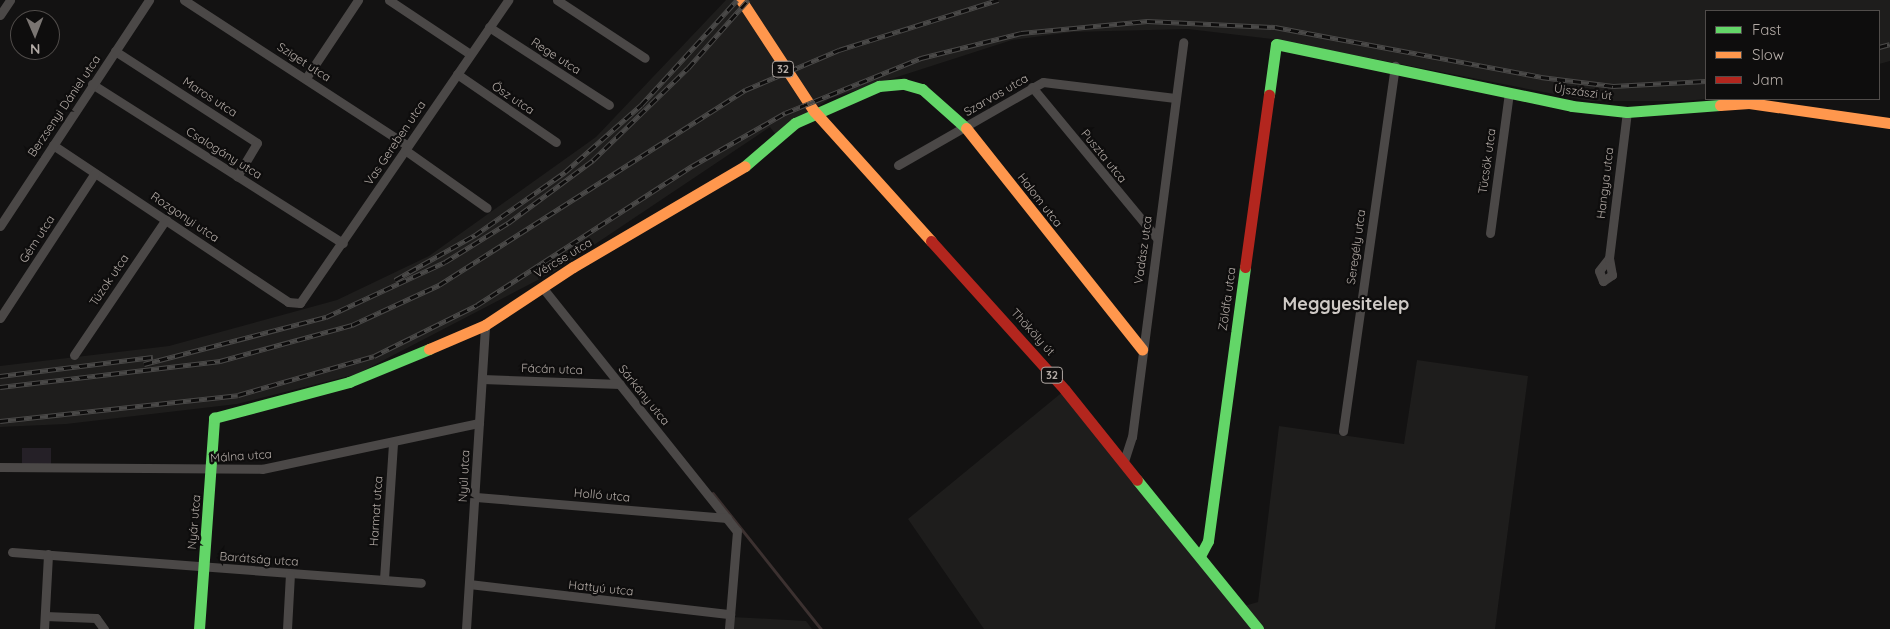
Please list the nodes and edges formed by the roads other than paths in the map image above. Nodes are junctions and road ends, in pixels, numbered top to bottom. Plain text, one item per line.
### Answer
1 (10, 0) edge
2 (149, 0) edge
3 (184, 0) edge
4 (358, 0) edge
5 (389, 0) edge
6 (508, 0) edge
7 (557, 0) edge
8 (741, 0) edge
9 (0, 15) edge
10 (489, 27) junction
11 (1183, 42) dead end
12 (1276, 44) joint
13 (115, 51) junction
14 (470, 54) junction
15 (645, 58) dead end
16 (1395, 66) junction
17 (457, 74) junction
18 (306, 78) junction
19 (92, 84) junction
20 (904, 84) joint
21 (1032, 87) junction
22 (1509, 92) junction
23 (1175, 98) junction
24 (609, 105) dead end
25 (1627, 112) junction
26 (1890, 123) edge
27 (965, 127) junction
28 (556, 142) dead end
29 (53, 145) junction
30 (407, 148) junction
31 (898, 165) dead end
32 (96, 173) junction
33 (236, 176) junction
34 (487, 208) dead end
35 (166, 218) junction
36 (0, 226) edge
37 (1490, 233) dead end
38 (1157, 238) junction
39 (343, 243) junction
40 (1609, 258) dead end
41 (542, 287) junction
42 (303, 300) joint
43 (0, 318) edge
44 (485, 325) junction
45 (1142, 348) junction
46 (74, 355) dead end
47 (482, 378) junction
48 (620, 384) junction
49 (214, 418) joint
50 (480, 423) junction
51 (1343, 431) dead end
52 (394, 443) junction
53 (1124, 461) junction
54 (0, 467) edge
55 (213, 472) junction
56 (476, 497) junction
57 (726, 518) junction
58 (12, 552) dead end
59 (48, 554) junction
60 (1200, 556) junction
61 (204, 567) junction
62 (290, 574) junction
63 (384, 580) junction
64 (422, 583) dead end
65 (469, 584) junction
66 (730, 614) junction
67 (45, 616) junction
68 (44, 629) edge
69 (104, 629) edge
70 (199, 629) edge
71 (287, 629) edge
72 (466, 629) edge
73 (729, 629) edge
74 (1258, 629) edge

1 - 9 street
2 - 13 street, Berzsenyi Dániel utca
3 - 18 street, Sziget utca
4 - 18 street
5 - 14 street
6 - 10 street, Vas Gereben utca
7 - 15 street
8 - 53 street, Thököly út / 32
10 - 14 street, Vas Gereben utca
10 - 24 street, Rege utca
11 - 23 street, Vadász utca
12 - 16 street, Újszászi út
12 - 60 street, Zöldfa utca
13 - 19 street, Berzsenyi Dániel utca
13 - 33 street, Maros utca
14 - 17 street, Vas Gereben utca
16 - 22 street, Újszászi út
16 - 51 street, Seregély utca
17 - 28 street, Ősz utca
17 - 30 street, Vas Gereben utca
18 - 30 street, Sziget utca
19 - 29 street, Berzsenyi Dániel utca
19 - 33 street, Csalogány utca
20 - 27 street, Halom utca
20 - 41 street, Vércse utca
21 - 23 street, Szarvas utca
21 - 27 street, Szarvas utca
21 - 38 street, Puszta utca
22 - 25 street, Újszászi út
22 - 37 street, Tücsök utca
23 - 38 street, Vadász utca
25 - 26 street, Újszászi út
25 - 40 street, Hangya utca
27 - 31 street, Szarvas utca
27 - 45 street, Halom utca
29 - 32 street, Rozgonyi utca
29 - 36 street, Berzsenyi Dániel utca
30 - 34 street, Sziget utca
30 - 39 street, Vas Gereben utca
32 - 35 street, Rozgonyi utca
32 - 43 street, Gém utca
33 - 39 street, Csalogány utca
35 - 42 street, Rozgonyi utca
35 - 46 street, Túzok utca
38 - 45 street, Vadász utca
39 - 42 street, Vas Gereben utca
41 - 44 street, Vércse utca
41 - 48 street, Sárkány utca
44 - 47 street, Nyúl utca
44 - 49 street, Vércse utca
45 - 53 street, Vadász utca
47 - 48 street, Fácán utca
47 - 50 street, Nyúl utca
48 - 57 street, Sárkány utca
49 - 55 street, Nyár utca
50 - 52 street, Málna utca
50 - 56 street, Nyúl utca
52 - 55 street, Málna utca
52 - 63 street, Harmat utca
53 - 60 street, Thököly út / 32
54 - 55 street, Málna utca
55 - 61 street, Nyár utca
56 - 57 street, Holló utca
56 - 65 street, Nyúl utca
57 - 66 street, Sárkány utca
58 - 59 street, Barátság utca
59 - 61 street, Barátság utca
59 - 67 street
60 - 74 street, Thököly út / 32
61 - 62 street, Barátság utca
61 - 70 street, Nyár utca
62 - 63 street, Barátság utca
62 - 71 street
63 - 64 street, Barátság utca
65 - 66 street, Hattyú utca
65 - 72 street, Nyúl utca
66 - 73 street, Sárkány utca
67 - 68 street
67 - 69 street

